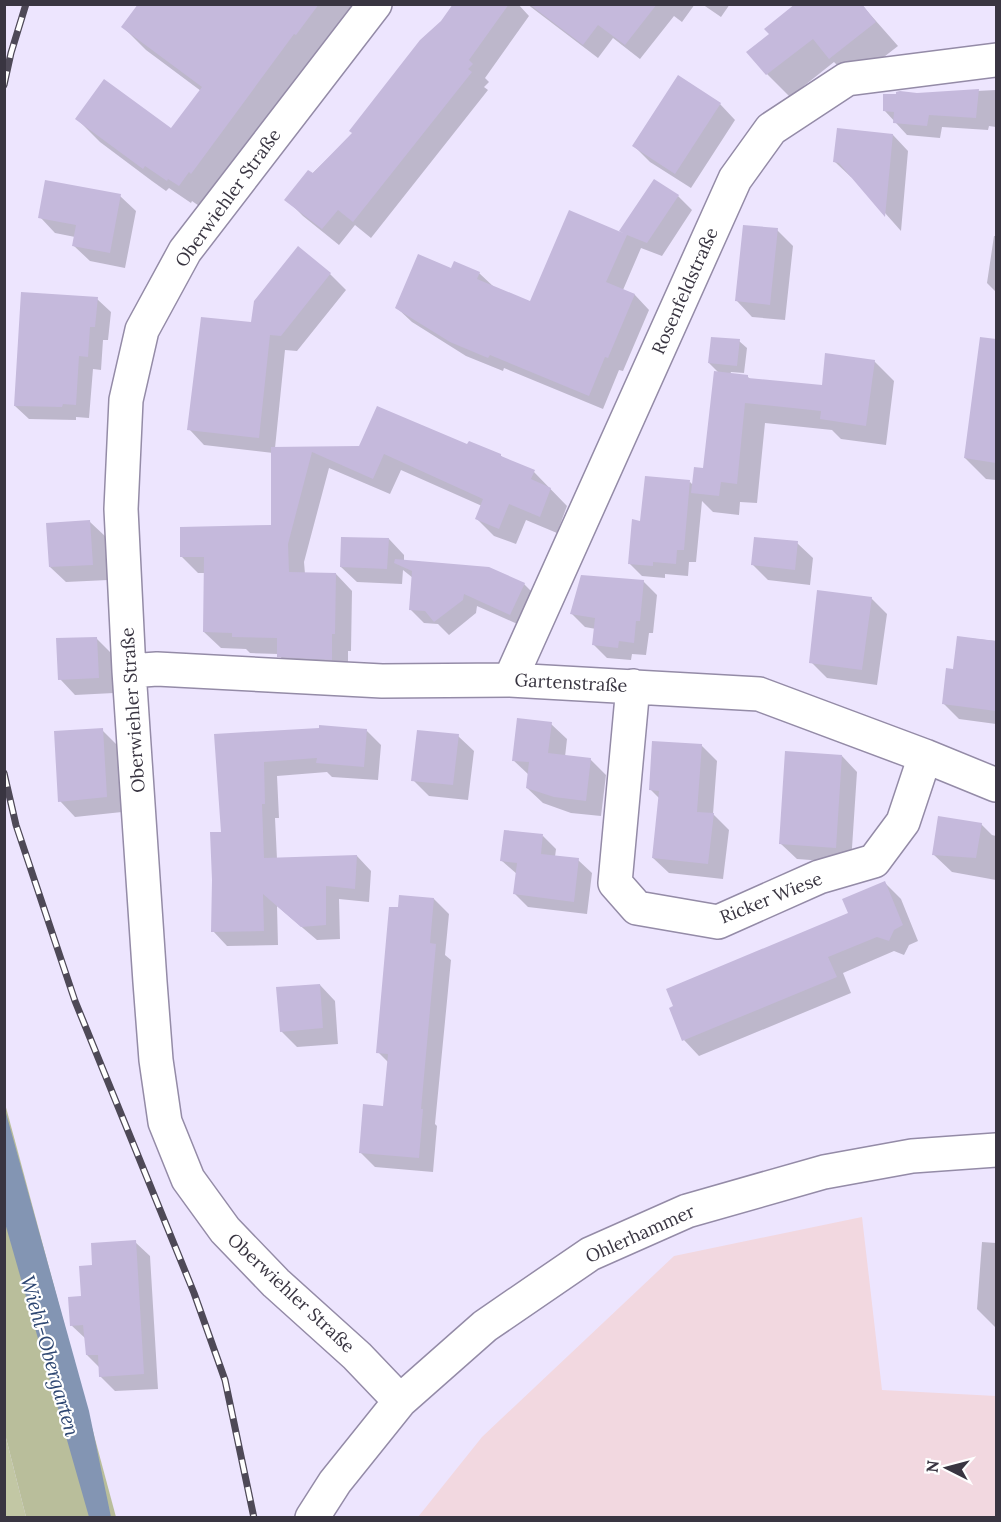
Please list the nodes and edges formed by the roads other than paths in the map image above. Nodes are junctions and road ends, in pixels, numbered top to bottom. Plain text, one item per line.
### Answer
1 (375, 4) edge
2 (996, 60) edge
3 (129, 671) junction
4 (510, 680) junction
5 (633, 686) junction
6 (925, 756) junction
7 (996, 785) edge
8 (996, 1150) edge
9 (400, 1401) junction
10 (312, 1518) edge

1 - 3 street, Oberwiehler Straße
2 - 4 street, Rosenfeldstraße
3 - 4 street, Gartenstraße
3 - 9 street, Oberwiehler Straße
4 - 5 street, Gartenstraße
5 - 6 street, Gartenstraße
5 - 6 street, Ricker Wiese
6 - 7 street, Gartenstraße
8 - 9 street, Ohlerhammer
9 - 10 street, Ohlerhammer

